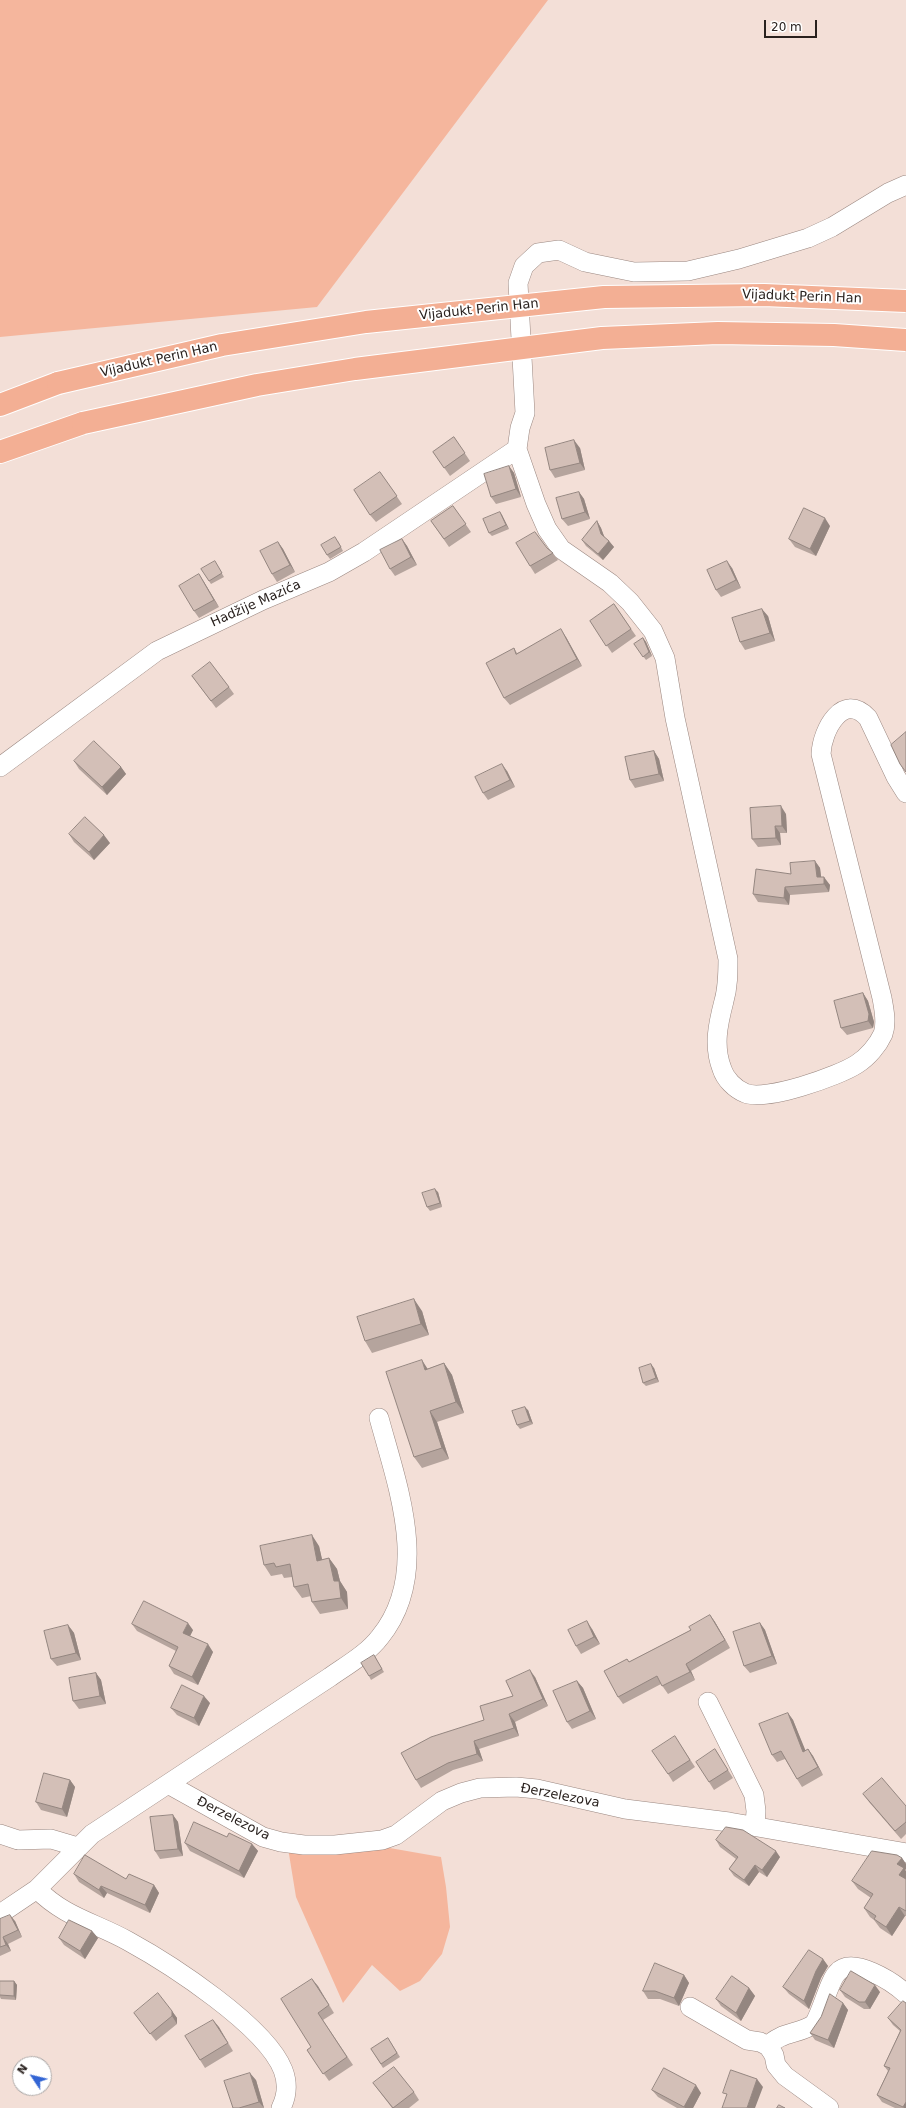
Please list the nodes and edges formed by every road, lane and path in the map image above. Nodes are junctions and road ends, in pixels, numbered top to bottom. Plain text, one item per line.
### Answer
1 (906, 186) edge
2 (906, 301) edge
3 (906, 340) edge
4 (0, 405) edge
5 (517, 449) junction
6 (0, 452) edge
7 (0, 767) edge
8 (906, 793) edge
9 (379, 1418) dead end
10 (708, 1702) dead end
11 (168, 1784) junction
12 (755, 1826) junction
13 (0, 1834) edge
14 (78, 1847) junction
15 (906, 1853) edge
16 (37, 1889) junction
17 (0, 1914) edge
18 (905, 1992) edge
19 (690, 2007) dead end
20 (768, 2046) junction
21 (281, 2108) edge
22 (829, 2108) edge

1 - 5 street
2 - 4 highway, Vijadukt Perin Han, bridge
3 - 6 highway, bridge
5 - 7 street, Hadžije Mazića
5 - 8 street
9 - 11 street
10 - 12 street
11 - 12 street, Đerzelezova
11 - 14 street
12 - 15 street, Đerzelezova
13 - 14 street
14 - 16 street
16 - 17 street
16 - 21 street
18 - 20 street
19 - 20 street
20 - 22 street

